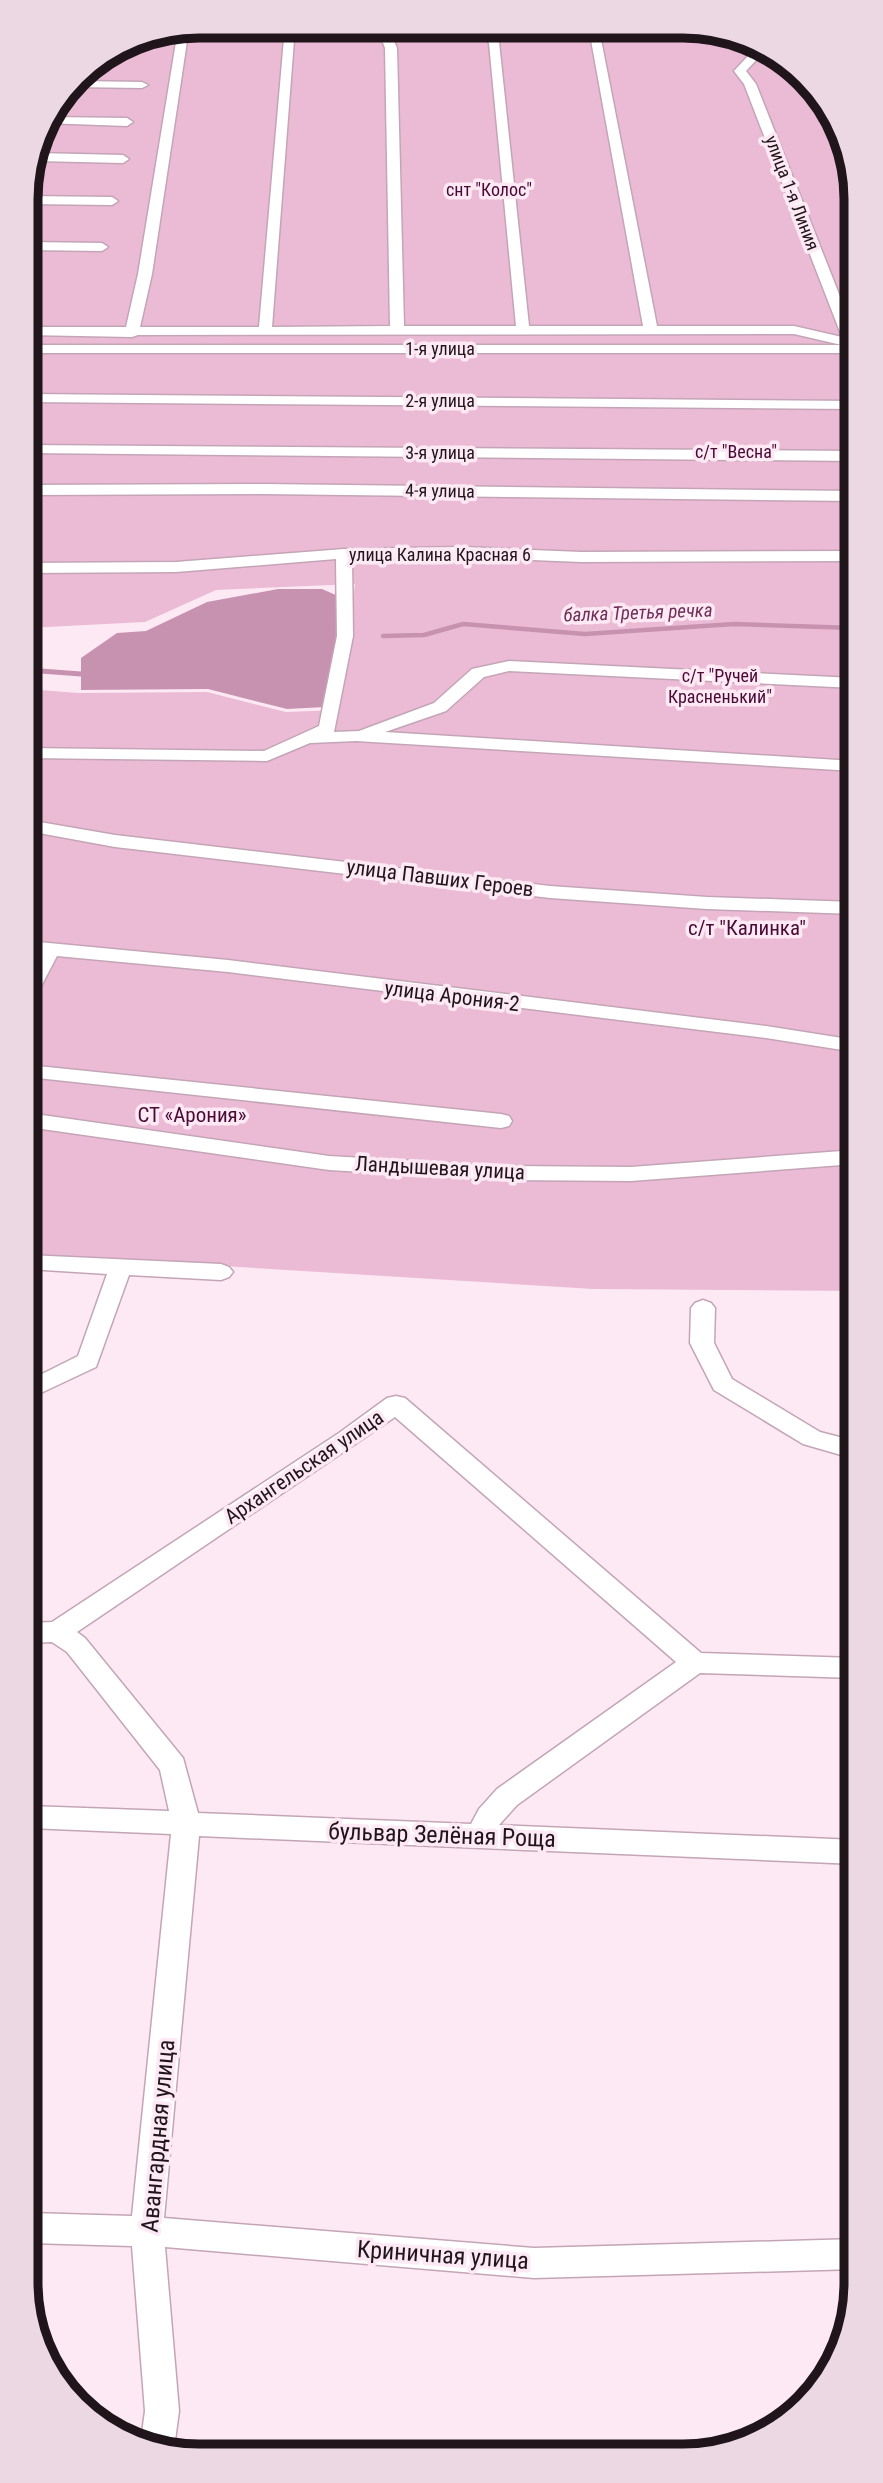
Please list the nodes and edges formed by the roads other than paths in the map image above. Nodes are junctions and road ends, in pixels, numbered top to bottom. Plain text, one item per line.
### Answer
1 (289, 38) edge
2 (387, 38) edge
3 (489, 38) edge
4 (596, 38) edge
5 (182, 40) edge
6 (752, 54) edge
7 (88, 84) edge
8 (142, 85) dead end
9 (59, 120) edge
10 (127, 122) dead end
11 (44, 157) edge
12 (122, 159) dead end
13 (39, 200) edge
14 (113, 201) dead end
15 (39, 246) edge
16 (102, 247) dead end
17 (844, 323) edge
18 (651, 330) junction
19 (39, 331) edge
20 (397, 331) junction
21 (523, 331) junction
22 (265, 332) junction
23 (132, 333) junction
24 (844, 344) edge
25 (844, 346) edge
26 (39, 349) edge
27 (39, 398) edge
28 (844, 405) edge
29 (39, 449) edge
30 (844, 456) edge
31 (39, 490) edge
32 (844, 496) edge
33 (344, 554) junction
34 (844, 556) edge
35 (39, 568) edge
36 (844, 683) edge
37 (356, 736) junction
38 (309, 738) junction
39 (39, 753) edge
40 (844, 765) edge
41 (39, 828) edge
42 (844, 908) edge
43 (39, 948) edge
44 (50, 950) junction
45 (39, 972) edge
46 (844, 1043) edge
47 (39, 1072) edge
48 (501, 1121) dead end
49 (39, 1122) edge
50 (844, 1158) edge
51 (38, 1263) edge
52 (120, 1268) junction
53 (221, 1272) dead end
54 (703, 1308) dead end
55 (38, 1387) edge
56 (844, 1447) edge
57 (57, 1632) junction
58 (38, 1633) edge
59 (695, 1663) junction
60 (844, 1668) edge
61 (38, 1818) edge
62 (186, 1824) junction
63 (480, 1836) junction
64 (844, 1851) edge
65 (38, 2228) edge
66 (147, 2231) junction
67 (844, 2254) edge
68 (158, 2439) edge

1 - 22 street
2 - 20 street
3 - 21 street
4 - 18 street
5 - 23 street
6 - 17 street, улица 1-я Линия
7 - 8 street
9 - 10 street
11 - 12 street
13 - 14 street
15 - 16 street
18 - 21 street, 1-я улица
18 - 24 street, 1-я улица
19 - 23 street, 1-я улица
20 - 21 street, 1-я улица
20 - 22 street, 1-я улица
22 - 23 street, 1-я улица
25 - 26 street, 1-я улица
27 - 28 street, 2-я улица
29 - 30 street, 3-я улица
31 - 32 street, 4-я улица
33 - 34 street, улица Калина Красная 6
33 - 35 street, улица Калина Красная 6
33 - 38 street
36 - 37 street
37 - 38 street
37 - 40 street
38 - 39 street
41 - 42 street, улица Павших Героев
43 - 44 street, улица Арония-2
44 - 45 street
44 - 46 street, улица Арония-2
47 - 48 street
49 - 50 street, Ландышевая улица
51 - 52 street
52 - 53 street
52 - 55 street
54 - 56 street
57 - 58 street
57 - 59 street, Архангельская улица
57 - 62 street
59 - 60 street
59 - 63 street
61 - 62 street, бульвар Зелёная Роща
62 - 63 street, бульвар Зелёная Роща
62 - 66 street, Авангардная улица
63 - 64 street, бульвар Зелёная Роща
65 - 66 street, Криничная улица
66 - 67 street, Криничная улица
66 - 68 street, Авангардная улица

